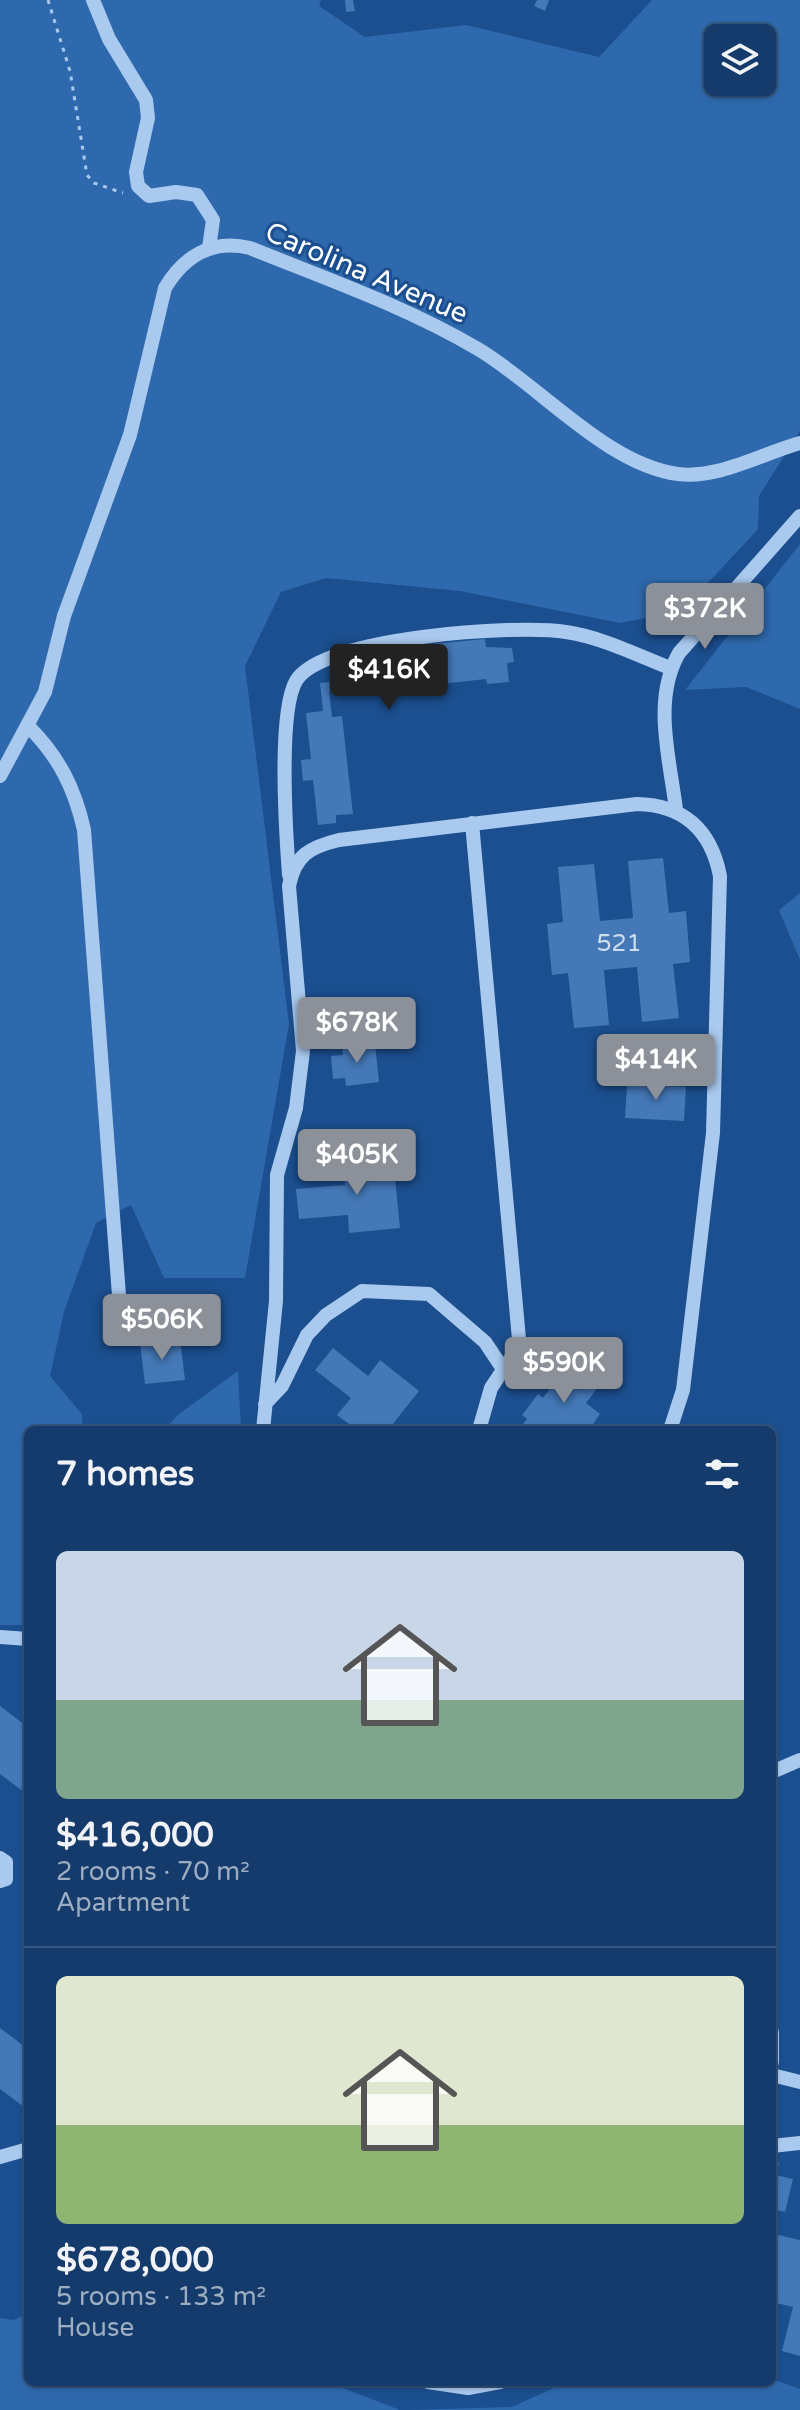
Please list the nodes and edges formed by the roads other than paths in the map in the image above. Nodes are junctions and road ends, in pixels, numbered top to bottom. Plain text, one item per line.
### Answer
1 (93, 0) edge
2 (209, 248) junction
3 (800, 443) edge
4 (800, 516) edge
5 (670, 668) junction
6 (29, 727) junction
7 (0, 776) edge
8 (676, 810) junction
9 (472, 823) junction
10 (289, 886) junction
11 (121, 1322) dead end
12 (503, 1369) junction
13 (265, 1404) junction
14 (263, 1426) edge
15 (480, 1426) edge
16 (671, 1426) edge
17 (0, 1637) edge
18 (24, 1639) edge
19 (800, 1760) edge
20 (776, 1770) edge
21 (0, 1858) edge
22 (0, 1881) edge
23 (776, 2076) edge
24 (800, 2082) edge
25 (800, 2143) edge
26 (776, 2146) edge
27 (24, 2150) edge
28 (0, 2157) edge
29 (455, 2386) edge
30 (479, 2386) edge

1 - 2 street
2 - 3 street, Carolina Avenue
2 - 6 street
4 - 5 street
5 - 8 street
5 - 10 street
6 - 7 street
6 - 11 street
8 - 9 street
8 - 16 street
9 - 10 street
9 - 12 street
10 - 13 street
12 - 13 street
12 - 15 street
13 - 14 street
17 - 18 street
19 - 20 street
21 - 22 street
23 - 24 street
25 - 26 street
27 - 28 street
29 - 30 street

